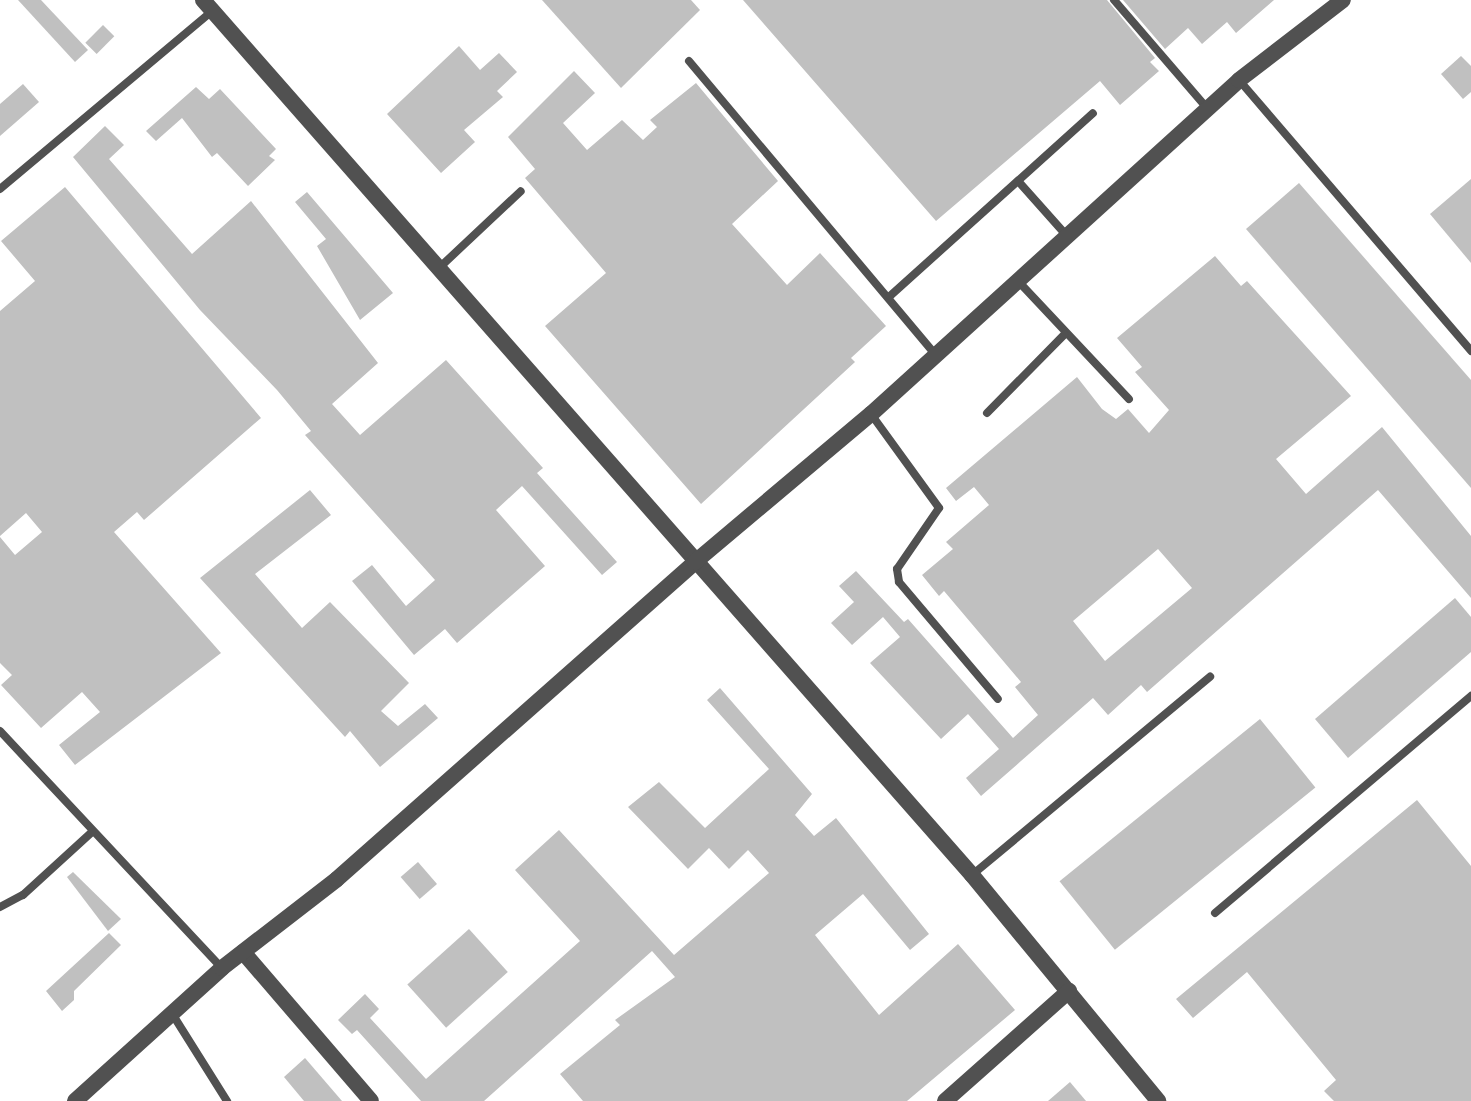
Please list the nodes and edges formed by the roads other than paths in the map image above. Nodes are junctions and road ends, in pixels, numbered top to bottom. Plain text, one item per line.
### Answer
1 (1114, 0) edge
2 (1343, 0) edge
3 (213, 4) edge
4 (689, 61) dead end
5 (1239, 80) junction
6 (1208, 109) junction
7 (1093, 113) dead end
8 (1018, 181) junction
9 (0, 189) edge
10 (521, 191) dead end
11 (1067, 236) junction
12 (438, 269) junction
13 (1017, 281) junction
14 (890, 296) junction
15 (1064, 335) junction
16 (1471, 351) edge
17 (935, 354) junction
18 (1129, 399) dead end
19 (987, 413) dead end
20 (871, 414) junction
21 (695, 562) junction
22 (1210, 677) dead end
23 (1471, 696) edge
24 (998, 699) dead end
25 (0, 731) edge
26 (92, 832) junction
27 (972, 875) junction
28 (0, 907) edge
29 (1215, 913) dead end
30 (243, 952) junction
31 (222, 968) junction
32 (1069, 991) junction
33 (173, 1015) junction
34 (75, 1101) edge
35 (227, 1101) edge
36 (371, 1101) edge
37 (945, 1101) edge
38 (1158, 1101) edge

1 - 6 lane
2 - 5 street
3 - 9 lane
3 - 12 street
4 - 14 lane
5 - 6 street
5 - 16 lane
6 - 11 street
7 - 8 lane
8 - 11 lane
8 - 14 lane
10 - 12 lane
11 - 13 street
12 - 21 street
13 - 15 lane
13 - 17 street
14 - 17 lane
15 - 18 lane
15 - 19 lane
17 - 20 street
20 - 21 street
20 - 24 lane
21 - 27 street
21 - 30 street
22 - 27 lane
23 - 29 lane
25 - 26 lane
26 - 28 lane
26 - 31 lane
27 - 32 street
30 - 31 street
30 - 36 street
31 - 33 street
32 - 37 street
32 - 38 street
33 - 34 street
33 - 35 lane

